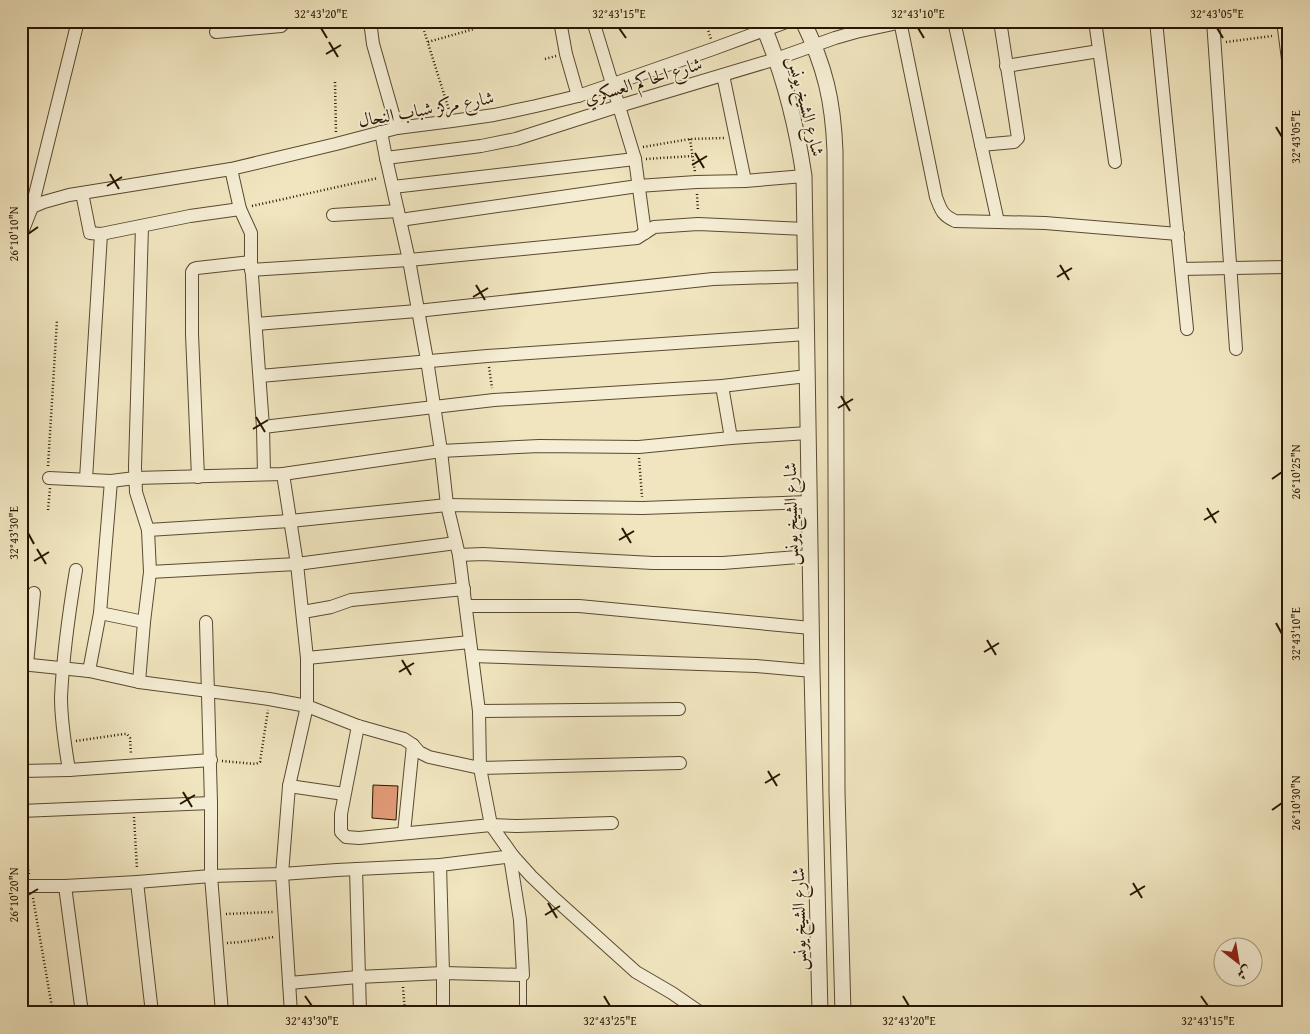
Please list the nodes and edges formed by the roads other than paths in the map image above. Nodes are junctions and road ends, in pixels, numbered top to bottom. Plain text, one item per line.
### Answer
1 (78, 21) edge
2 (284, 21) edge
3 (370, 21) edge
4 (560, 21) edge
5 (593, 21) edge
6 (789, 21) edge
7 (803, 21) edge
8 (954, 21) edge
9 (1000, 21) edge
10 (1095, 21) edge
11 (1156, 21) edge
12 (1213, 21) edge
13 (1282, 21) edge
14 (903, 22) edge
15 (763, 26) edge
16 (216, 32) dead end
17 (814, 45) junction
18 (1099, 50) junction
19 (776, 59) junction
20 (1006, 66) junction
21 (1289, 67) edge
22 (723, 75) junction
23 (612, 84) junction
24 (578, 96) junction
25 (619, 106) junction
26 (397, 128) junction
27 (381, 132) junction
28 (981, 145) junction
29 (634, 154) junction
30 (386, 158) junction
31 (1115, 162) dead end
32 (231, 169) junction
33 (804, 176) junction
34 (745, 181) junction
35 (391, 182) junction
36 (638, 186) junction
37 (82, 193) junction
38 (32, 207) junction
39 (240, 208) junction
40 (334, 215) dead end
41 (399, 216) junction
42 (998, 222) junction
43 (142, 226) junction
44 (805, 229) junction
45 (645, 233) junction
46 (101, 234) junction
47 (1178, 234) junction
48 (21, 235) edge
49 (409, 260) junction
50 (251, 266) junction
51 (1289, 267) edge
52 (1231, 268) junction
53 (1181, 269) junction
54 (806, 276) junction
55 (417, 311) junction
56 (256, 324) junction
57 (1188, 329) dead end
58 (807, 334) junction
59 (1236, 349) dead end
60 (427, 360) junction
61 (260, 376) junction
62 (807, 376) junction
63 (722, 386) junction
64 (435, 407) junction
65 (263, 426) junction
66 (808, 432) junction
67 (731, 438) junction
68 (441, 451) junction
69 (264, 474) junction
70 (283, 474) junction
71 (198, 477) junction
72 (49, 478) road end
73 (135, 478) junction
74 (86, 479) junction
75 (111, 481) junction
76 (809, 502) junction
77 (447, 505) junction
78 (290, 521) junction
79 (148, 530) junction
80 (458, 549) junction
81 (810, 556) junction
82 (297, 564) junction
83 (76, 570) dead end
84 (150, 572) junction
85 (464, 589) junction
86 (34, 593) dead end
87 (466, 606) junction
88 (303, 612) junction
89 (100, 613) junction
90 (144, 622) junction
91 (206, 622) dead end
92 (811, 628) junction
93 (470, 642) junction
94 (811, 650) junction
95 (836, 650) junction
96 (472, 656) junction
97 (307, 658) junction
98 (24, 664) edge
99 (64, 668) junction
100 (89, 671) junction
101 (812, 671) junction
102 (139, 682) junction
103 (208, 692) junction
104 (307, 706) junction
105 (680, 709) dead end
106 (479, 711) junction
107 (358, 726) junction
108 (413, 744) junction
109 (211, 760) junction
110 (680, 764) dead end
111 (480, 768) junction
112 (69, 770) junction
113 (21, 771) edge
114 (289, 786) junction
115 (344, 794) junction
116 (212, 803) junction
117 (22, 816) edge
118 (612, 823) dead end
119 (491, 825) junction
120 (404, 833) junction
121 (512, 857) junction
122 (440, 864) junction
123 (356, 869) junction
124 (282, 874) junction
125 (211, 876) junction
126 (137, 882) junction
127 (26, 886) edge
128 (65, 886) junction
129 (443, 973) junction
130 (523, 975) junction
131 (358, 977) junction
132 (289, 983) junction
133 (82, 1013) edge
134 (152, 1013) edge
135 (222, 1013) edge
136 (291, 1013) edge
137 (360, 1013) edge
138 (443, 1013) edge
139 (523, 1013) edge
140 (701, 1013) edge
141 (820, 1013) edge
142 (843, 1013) edge

1 - 38 street
2 - 16 street
3 - 26 street
4 - 24 street
5 - 23 street
6 - 15 street, شارع مركز شباب النحال
7 - 17 street, شارع الشيخ يونس
8 - 28 street
9 - 20 street
10 - 18 street
11 - 47 street
12 - 52 street
13 - 21 street
14 - 17 street, شارع الحاكم العسكري
14 - 42 street
15 - 19 street, شارع الشيخ يونس
15 - 23 street, شارع مركز شباب النحال
17 - 19 street, شارع الحاكم العسكري
17 - 95 street, شارع الشيخ يونس
18 - 20 street
18 - 31 street
19 - 22 street, شارع الحاكم العسكري
19 - 33 street, شارع الشيخ يونس
20 - 28 street
22 - 25 street, شارع الحاكم العسكري
22 - 34 street
23 - 24 street, شارع مركز شباب النحال
23 - 25 street
24 - 26 street, شارع مركز شباب النحال
25 - 29 street
25 - 30 street, شارع الحاكم العسكري
26 - 27 street, شارع مركز شباب النحال
27 - 30 street
27 - 32 street, شارع مركز شباب النحال
28 - 42 street
29 - 35 street
29 - 36 street
30 - 35 street
32 - 37 street, شارع مركز شباب النحال
32 - 39 street
33 - 34 street
33 - 44 street, شارع الشيخ يونس
34 - 36 street
35 - 41 street
36 - 41 street
36 - 45 street
37 - 38 street, شارع مركز شباب النحال
37 - 46 street
38 - 48 street
39 - 43 street
39 - 50 street
40 - 41 street
41 - 49 street
42 - 47 street
43 - 46 street
43 - 73 street
44 - 45 street
44 - 54 street, شارع الشيخ يونس
45 - 49 street
46 - 74 street
47 - 53 street
49 - 50 street
49 - 55 street
50 - 56 street
50 - 71 street
51 - 52 street
52 - 53 street
52 - 59 street
53 - 57 street
54 - 55 street
54 - 58 street, شارع الشيخ يونس
55 - 56 street
55 - 60 street
56 - 61 street
58 - 60 street
58 - 62 street, شارع الشيخ يونس
60 - 61 street
60 - 64 street
61 - 65 street
62 - 63 street
62 - 66 street, شارع الشيخ يونس
63 - 64 street
63 - 67 street
64 - 65 street
64 - 68 street
65 - 69 street
66 - 67 street
66 - 76 street, شارع الشيخ يونس
67 - 68 street
68 - 70 street
68 - 77 street
69 - 70 street
69 - 71 street
70 - 78 street
71 - 73 street
72 - 74 street
73 - 75 street
73 - 79 street
74 - 75 street
75 - 89 street
76 - 77 street
76 - 81 street, شارع الشيخ يونس
77 - 78 street
77 - 80 street
78 - 79 street
78 - 82 street
79 - 84 street
80 - 81 street
80 - 82 street
80 - 85 street
81 - 92 street, شارع الشيخ يونس
82 - 84 street
82 - 88 street
83 - 99 street
84 - 90 street
85 - 87 street
85 - 88 street
86 - 98 street
87 - 92 street
87 - 93 street
88 - 97 street
89 - 90 street
89 - 100 street
90 - 102 street
91 - 103 street
92 - 94 street, شارع الشيخ يونس
93 - 96 street
93 - 97 street
94 - 95 street
94 - 101 street, شارع الشيخ يونس
95 - 142 street, شارع الشيخ يونس
96 - 101 street
96 - 106 street
97 - 104 street
98 - 99 street
99 - 100 street
99 - 112 street
100 - 102 street
101 - 141 street, شارع الشيخ يونس
102 - 103 street
103 - 104 street
103 - 109 street
104 - 107 street
104 - 114 street
105 - 106 street
106 - 111 street
107 - 108 street
107 - 115 street
108 - 111 street
108 - 120 street
109 - 112 street
109 - 116 street
110 - 111 street
111 - 119 street
112 - 113 street
114 - 115 street
114 - 124 street
115 - 120 street
116 - 117 street
116 - 125 street
118 - 119 street
119 - 120 street
119 - 121 street
121 - 122 street
121 - 130 street
121 - 140 street
122 - 123 street
122 - 129 street
123 - 124 street
123 - 131 street
124 - 125 street
124 - 132 street
125 - 126 street
125 - 135 street
126 - 128 street
126 - 134 street
127 - 128 street
128 - 133 street
129 - 130 street
129 - 131 street
129 - 138 street
130 - 139 lane
131 - 132 street
131 - 137 street
132 - 136 street

